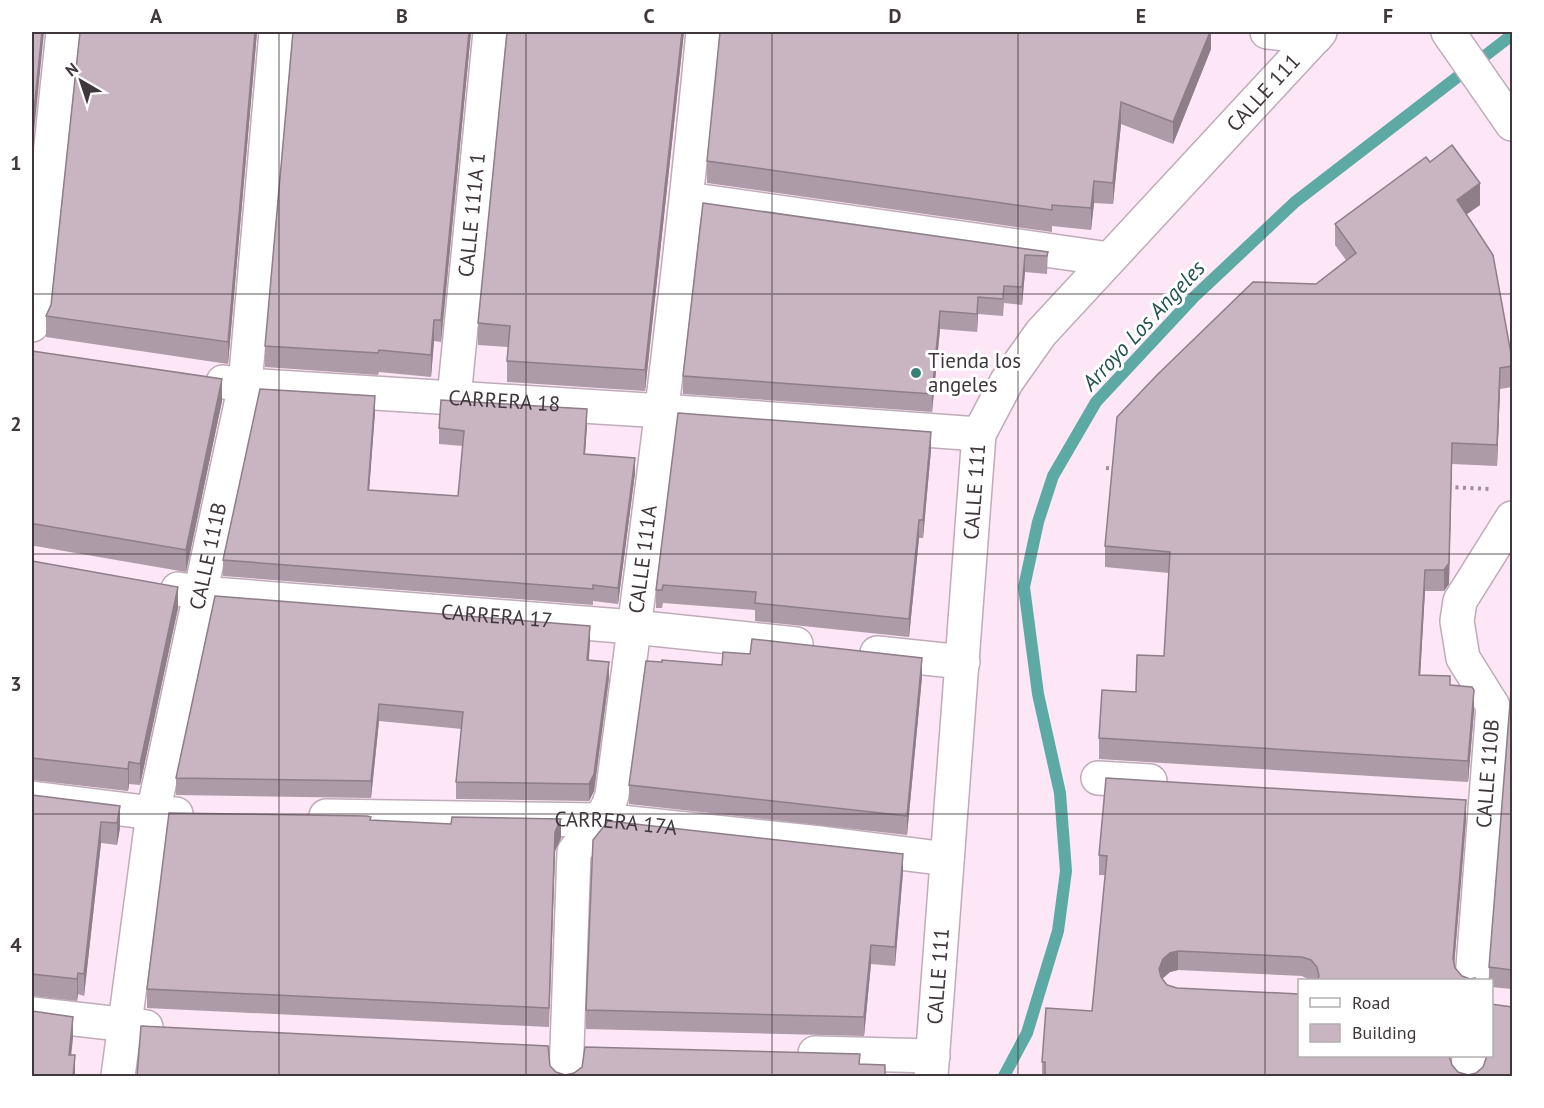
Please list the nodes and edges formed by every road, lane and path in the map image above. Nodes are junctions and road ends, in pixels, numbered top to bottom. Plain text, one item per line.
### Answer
1 (63, 32) edge
2 (276, 32) edge
3 (490, 32) edge
4 (703, 32) edge
5 (1267, 32) edge
6 (1448, 32) edge
7 (1318, 34) edge
8 (1512, 124) edge
9 (687, 199) junction
10 (1109, 259) junction
11 (32, 325) edge
12 (197, 378) edge
13 (245, 385) junction
14 (454, 398) junction
15 (663, 411) junction
16 (979, 434) junction
17 (1106, 468) dead end
18 (1118, 469) edge
19 (1441, 486) edge
20 (1508, 508) edge
21 (1512, 523) edge
22 (144, 583) edge
23 (200, 593) junction
24 (634, 627) junction
25 (963, 662) junction
26 (1503, 703) edge
27 (1098, 778) dead end
28 (1180, 783) edge
29 (32, 798) edge
30 (1451, 800) edge
31 (1486, 802) junction
32 (153, 813) junction
33 (200, 814) edge
34 (294, 815) edge
35 (601, 820) junction
36 (947, 859) junction
37 (1472, 979) edge
38 (32, 1014) edge
39 (125, 1026) junction
40 (173, 1028) edge
41 (791, 1053) edge
42 (567, 1054) edge
43 (1469, 1057) edge
44 (932, 1066) edge
45 (118, 1077) edge
46 (1468, 1077) edge

1 - 11 main road
2 - 13 main road, CALLE 111B
3 - 14 main road, CALLE 111A 1
4 - 9 main road, CALLE 111A
5 - 7 main road
6 - 8 main road
7 - 10 main road, CALLE 111
9 - 10 main road
9 - 15 main road, CALLE 111A
10 - 16 main road, CALLE 111
12 - 13 main road, CARRERA 18
13 - 14 main road, CARRERA 18
13 - 23 main road, CALLE 111B
14 - 15 main road, CARRERA 18
15 - 16 main road, CARRERA 18
15 - 24 main road, CALLE 111A
16 - 25 main road, CALLE 111
17 - 18 path
19 - 20 path
20 - 21 main road
20 - 26 main road, CALLE 110B
22 - 23 main road, CARRERA 17
23 - 24 main road, CARRERA 17
23 - 32 main road, CALLE 111B
24 - 25 main road, CARRERA 17
24 - 35 main road, CALLE 111A
25 - 36 main road, CALLE 111
26 - 31 main road, CALLE 110B
27 - 28 main road
29 - 32 main road
30 - 31 main road
31 - 37 main road, CALLE 110B
32 - 33 main road
32 - 39 main road, CALLE 111B
34 - 35 main road, CARRERA 17A
35 - 36 main road, CARRERA 17A
35 - 42 main road, CALLE 111A
36 - 44 main road, CALLE 111
38 - 39 main road
39 - 40 main road
39 - 45 main road, CALLE 111B
41 - 44 main road
43 - 46 main road

